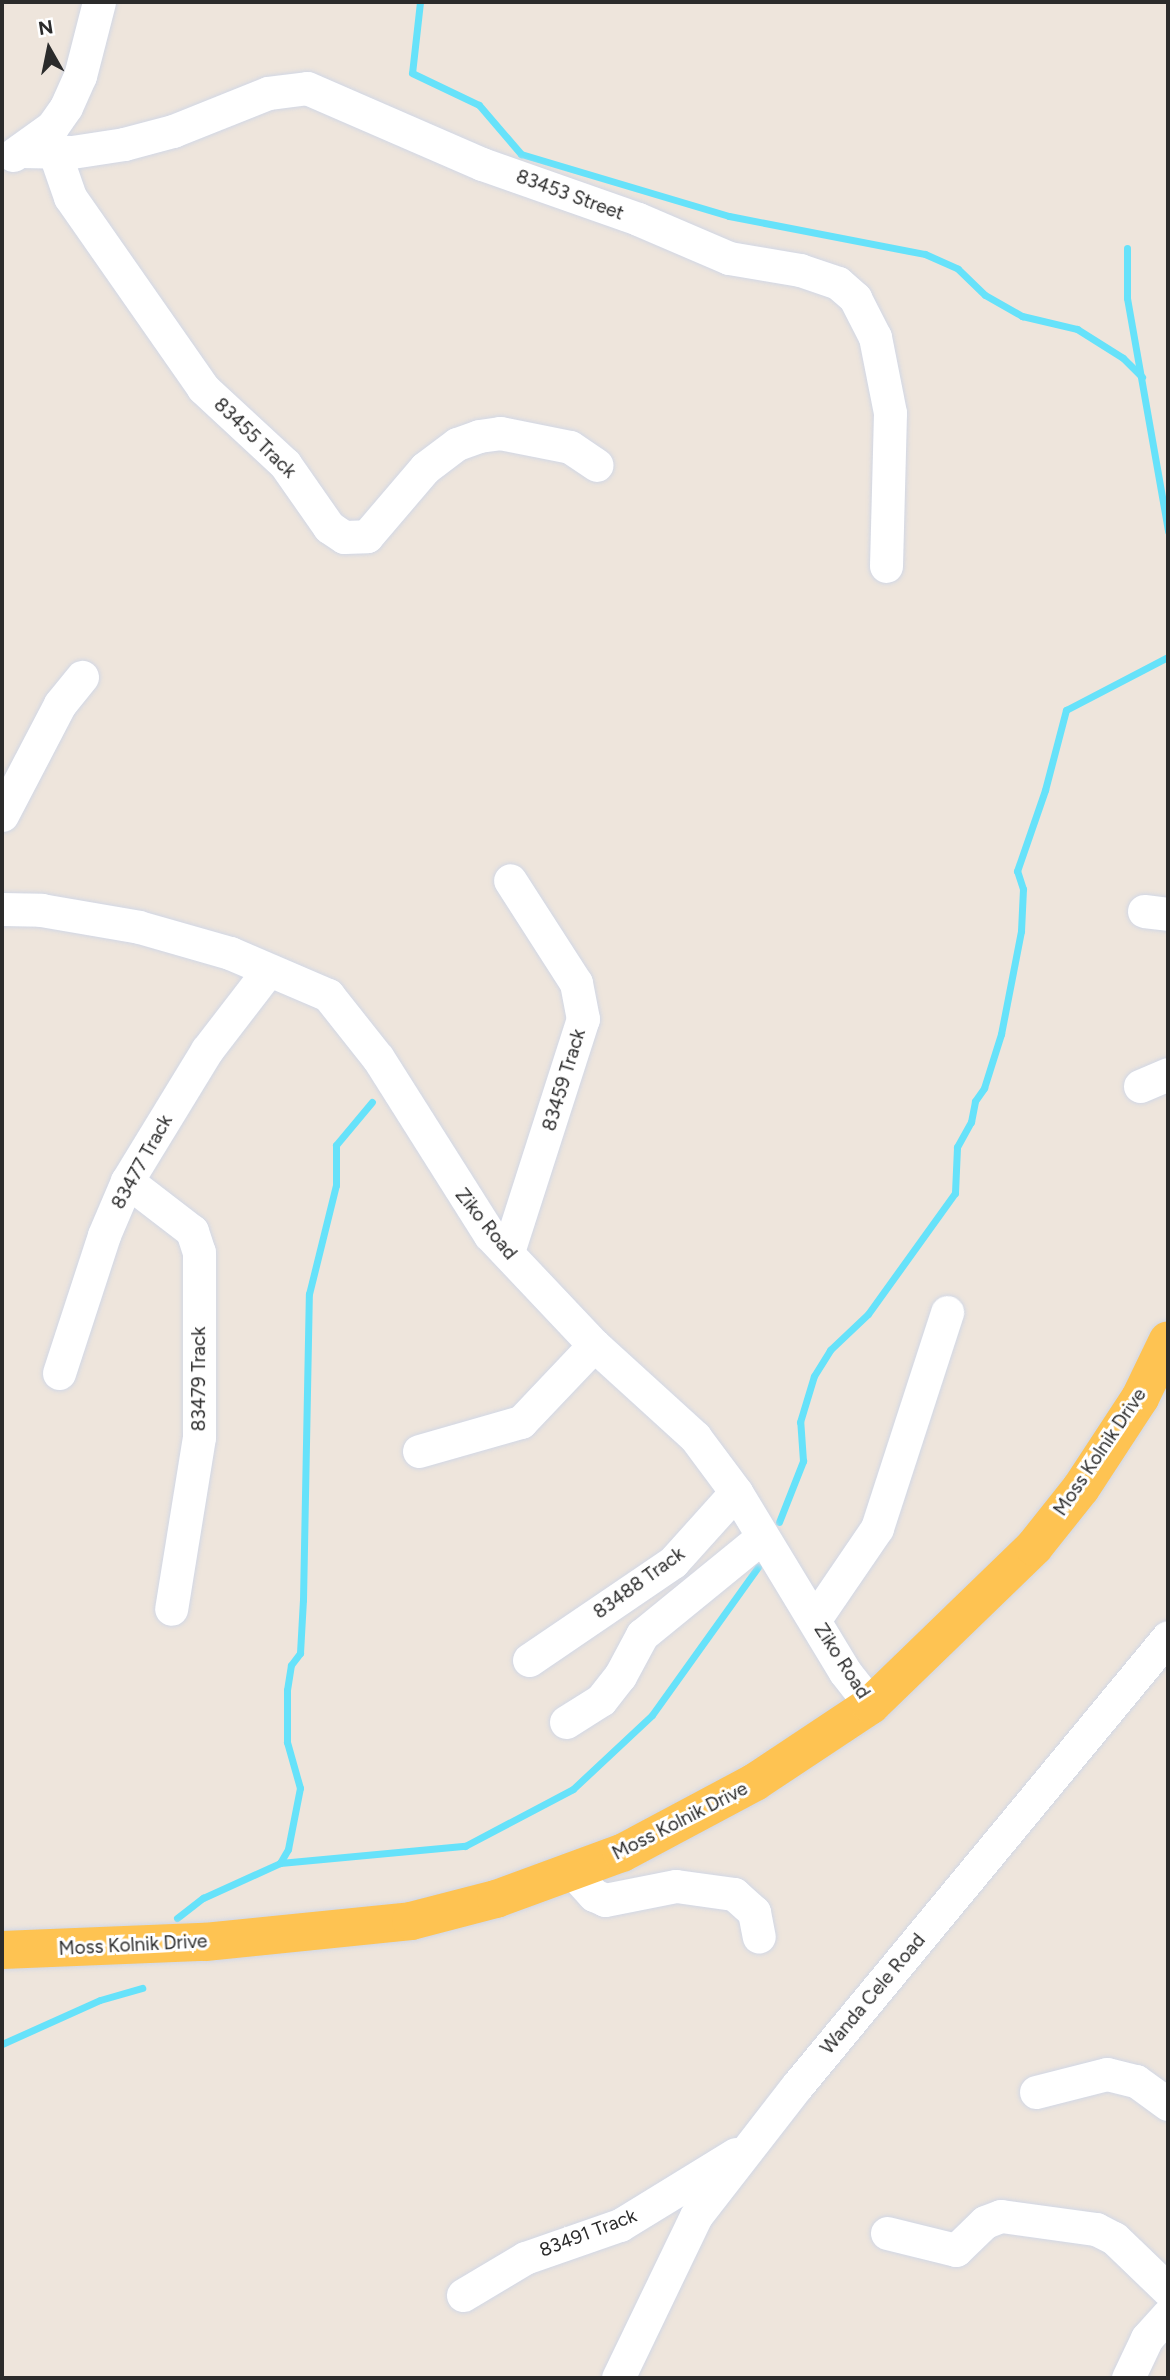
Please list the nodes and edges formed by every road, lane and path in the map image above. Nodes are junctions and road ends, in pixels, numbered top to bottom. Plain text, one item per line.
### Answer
1 (99, 2) edge
2 (54, 151) junction
3 (11, 156) edge
4 (597, 465) dead end
5 (886, 566) dead end
6 (82, 677) dead end
7 (2, 815) edge
8 (510, 880) dead end
9 (2, 909) edge
10 (267, 972) junction
11 (127, 1181) junction
12 (508, 1252) junction
13 (947, 1312) dead end
14 (1168, 1340) edge
15 (594, 1345) junction
16 (59, 1373) dead end
17 (419, 1451) dead end
18 (736, 1492) junction
19 (762, 1537) junction
20 (171, 1609) dead end
21 (815, 1619) junction
22 (1168, 1637) edge
23 (529, 1660) dead end
24 (870, 1704) junction
25 (566, 1722) dead end
26 (573, 1872) junction
27 (759, 1937) dead end
28 (2, 1951) edge
29 (1036, 2092) dead end
30 (1168, 2104) edge
31 (748, 2148) junction
32 (887, 2233) dead end
33 (1168, 2290) edge
34 (463, 2295) dead end
35 (1168, 2315) edge
36 (618, 2378) edge
37 (1128, 2378) edge

1 - 3 street
2 - 3 street, 83453 Street
2 - 4 street, 83455 Track
2 - 5 street, 83453 Street
6 - 7 street
8 - 12 street, 83459 Track
9 - 10 street, Ziko Road
10 - 11 street, 83477 Track
10 - 12 street, Ziko Road
11 - 16 street, 83477 Track
11 - 20 street, 83479 Track
12 - 15 street, Ziko Road
13 - 21 street
14 - 24 main road, Moss Kolnik Drive
15 - 17 street
15 - 18 street, Ziko Road
18 - 19 street, Ziko Road
18 - 23 street, 83488 Track
19 - 21 street, Ziko Road
19 - 25 street
21 - 24 street, Ziko Road
22 - 31 street, Wanda Cele Road
24 - 26 main road, Moss Kolnik Drive
26 - 27 street
26 - 28 main road, Moss Kolnik Drive
29 - 30 street
31 - 34 street, 83491 Track
31 - 36 street, Wanda Cele Road
32 - 33 street
35 - 37 street

